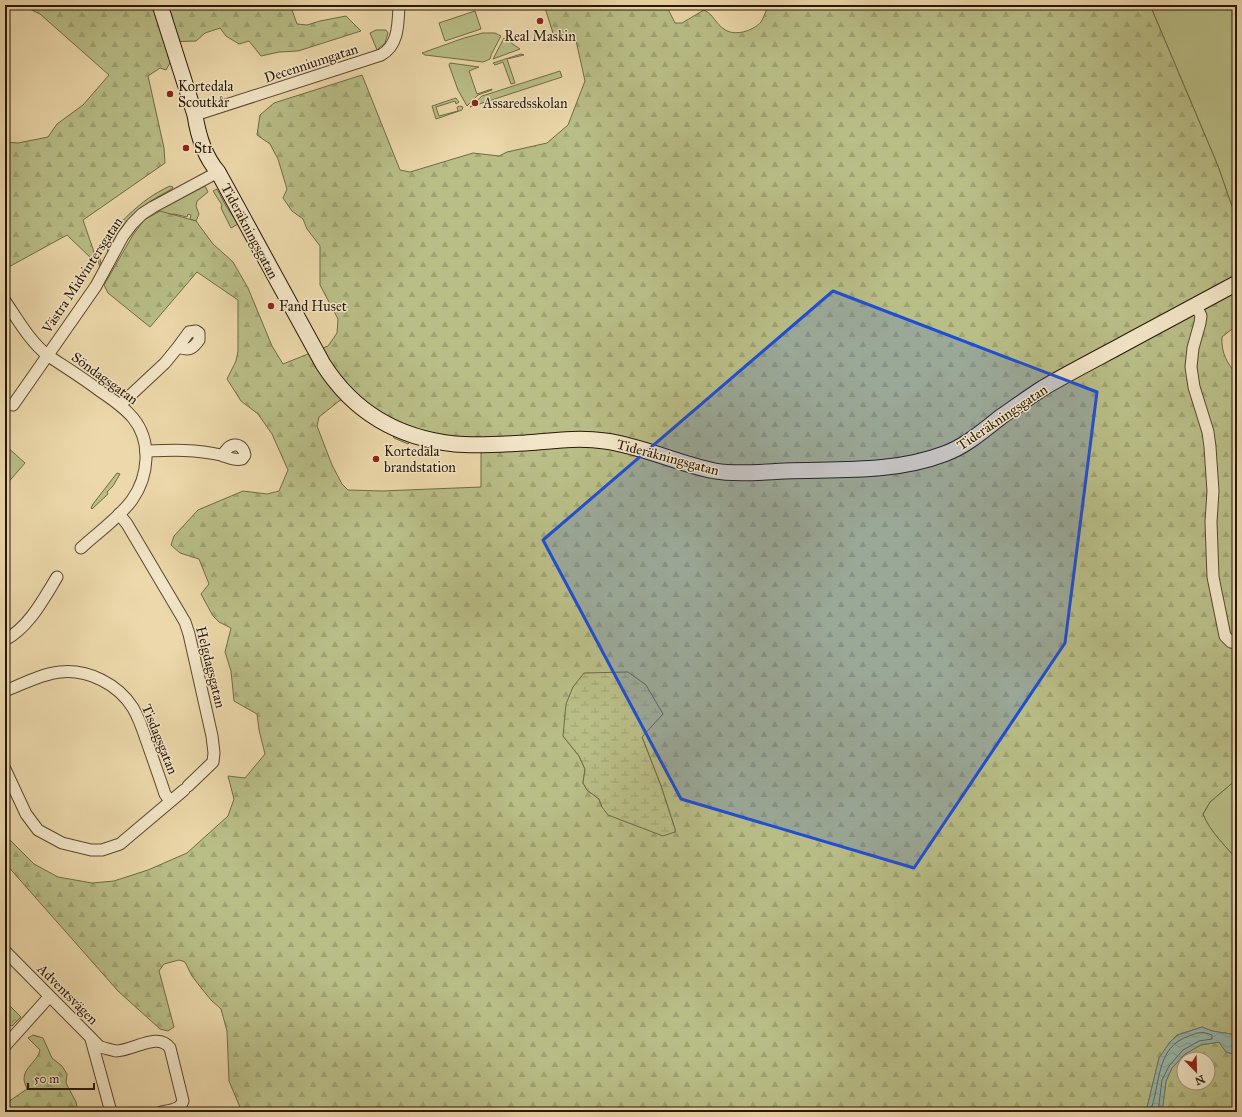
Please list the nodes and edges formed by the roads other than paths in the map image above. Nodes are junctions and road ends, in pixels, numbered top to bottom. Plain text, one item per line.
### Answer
1 (160, 5) edge
2 (399, 5) edge
3 (195, 115) junction
4 (218, 172) junction
5 (1237, 284) edge
6 (5, 301) edge
7 (1196, 305) junction
8 (178, 347) dead end
9 (47, 355) junction
10 (13, 405) dead end
11 (120, 405) junction
12 (146, 451) junction
13 (223, 456) dead end
14 (119, 514) junction
15 (81, 548) dead end
16 (57, 577) dead end
17 (5, 640) edge
18 (1237, 643) edge
19 (5, 691) edge
20 (5, 768) edge
21 (170, 801) junction
22 (5, 951) edge
23 (49, 997) junction
24 (90, 1038) junction
25 (5, 1046) edge
26 (111, 1112) edge
27 (161, 1112) edge

1 - 3 street, Tideräkningsgatan
2 - 3 street, Decenniumgatan
3 - 4 street, Tideräkningsgatan
4 - 7 street, Tideräkningsgatan
4 - 9 street, Västra Midvintersgatan
5 - 7 street, Tideräkningsgatan
6 - 9 street, Söndagsgatan
7 - 18 street
8 - 11 street
9 - 10 street, Västra Midvintersgatan
9 - 11 street, Söndagsgatan
11 - 12 street, Söndagsgatan
12 - 13 street
12 - 14 street, Söndagsgatan
14 - 15 street, Söndagsgatan
14 - 21 street, Helgdagsgatan
16 - 17 street
19 - 21 street, Tisdagsgatan
20 - 21 street, Helgdagsgatan
22 - 23 street, Adventsvägen
23 - 24 street, Adventsvägen
23 - 25 street
24 - 26 street, Adventsvägen
24 - 27 street

